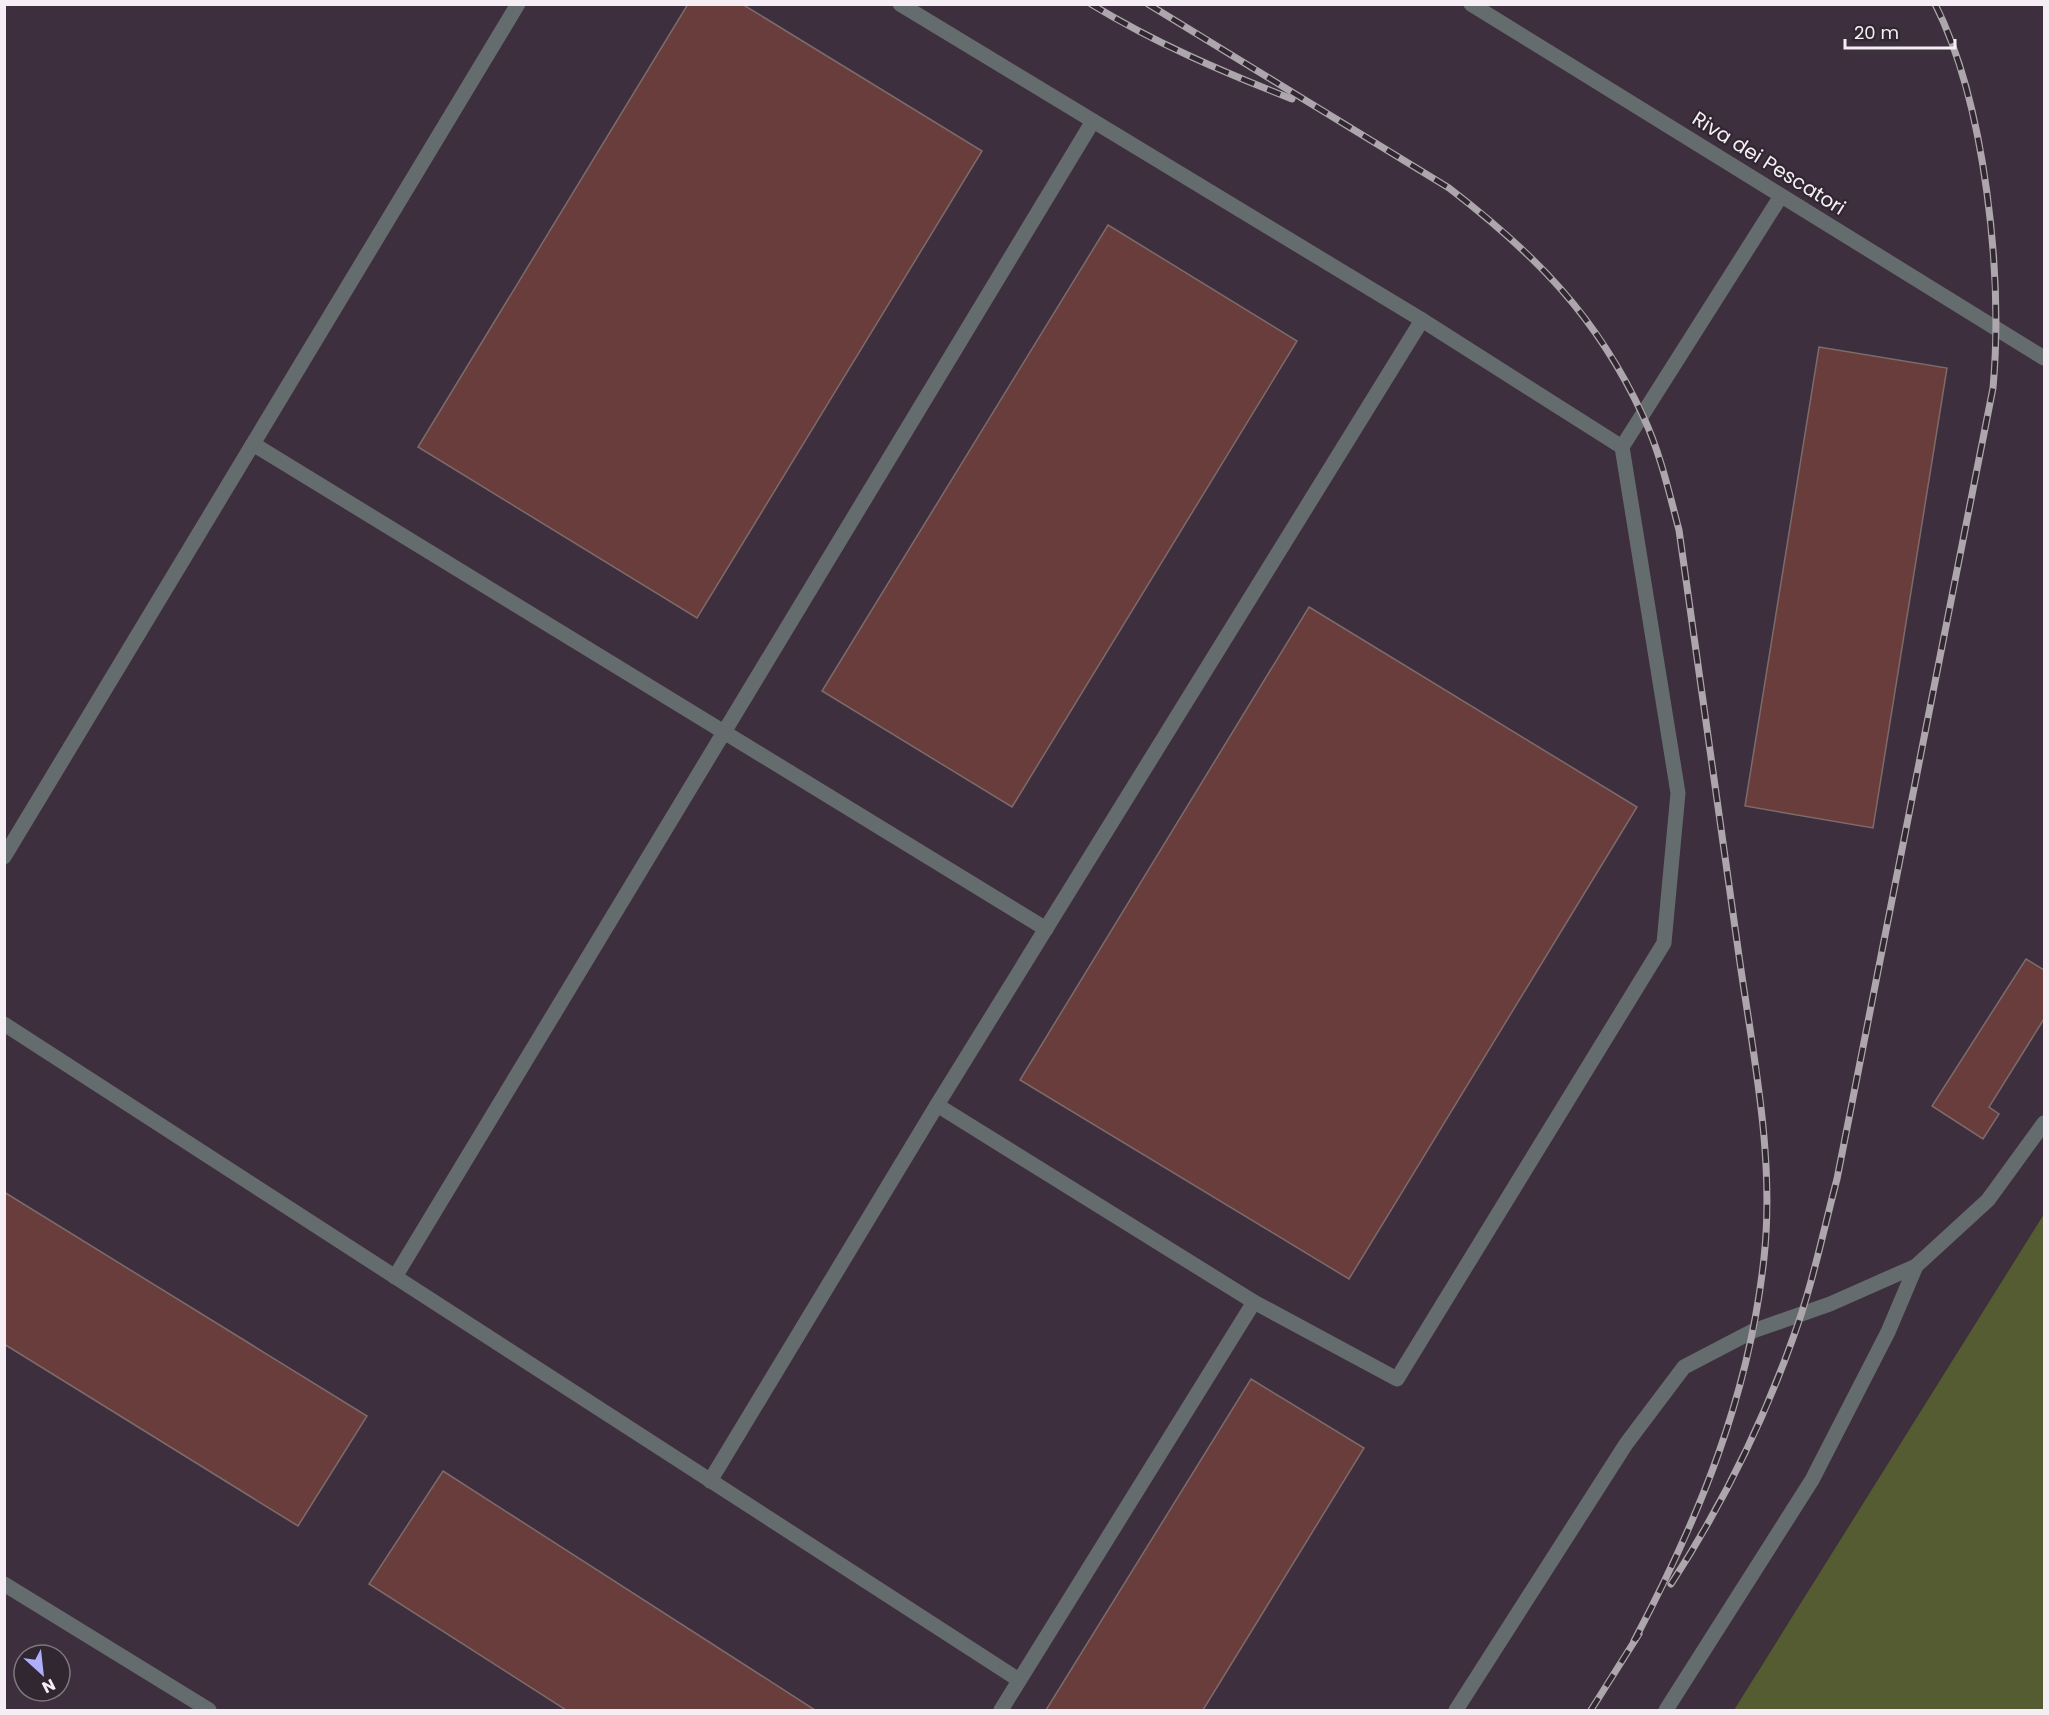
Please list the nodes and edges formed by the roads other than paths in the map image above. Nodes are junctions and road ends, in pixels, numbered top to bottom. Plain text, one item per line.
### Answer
1 (518, 4) edge
2 (900, 4) edge
3 (1471, 4) edge
4 (1093, 121) junction
5 (1781, 196) junction
6 (1422, 320) junction
7 (2044, 358) edge
8 (253, 444) junction
9 (1622, 447) junction
10 (724, 732) junction
11 (4, 857) edge
12 (1046, 929) junction
13 (4, 1024) edge
14 (937, 1104) junction
15 (2044, 1123) edge
16 (1916, 1266) junction
17 (395, 1277) junction
18 (1254, 1302) junction
19 (710, 1480) junction
20 (4, 1584) edge
21 (1018, 1680) junction
22 (209, 1710) edge
23 (1001, 1710) edge
24 (1456, 1710) edge
25 (1666, 1710) edge

1 - 8 lane
2 - 4 lane
3 - 5 lane, Riva dei Pescatori
4 - 6 lane
4 - 10 lane
5 - 7 lane, Riva dei Pescatori
5 - 9 lane
6 - 9 lane
6 - 12 lane
8 - 10 lane
8 - 11 lane
9 - 18 lane
10 - 12 lane
10 - 17 lane
12 - 14 lane
13 - 17 lane
14 - 18 lane
14 - 19 lane
15 - 16 lane
16 - 24 lane
16 - 25 lane
17 - 19 lane
18 - 21 lane
19 - 21 lane
20 - 22 lane
21 - 23 lane

